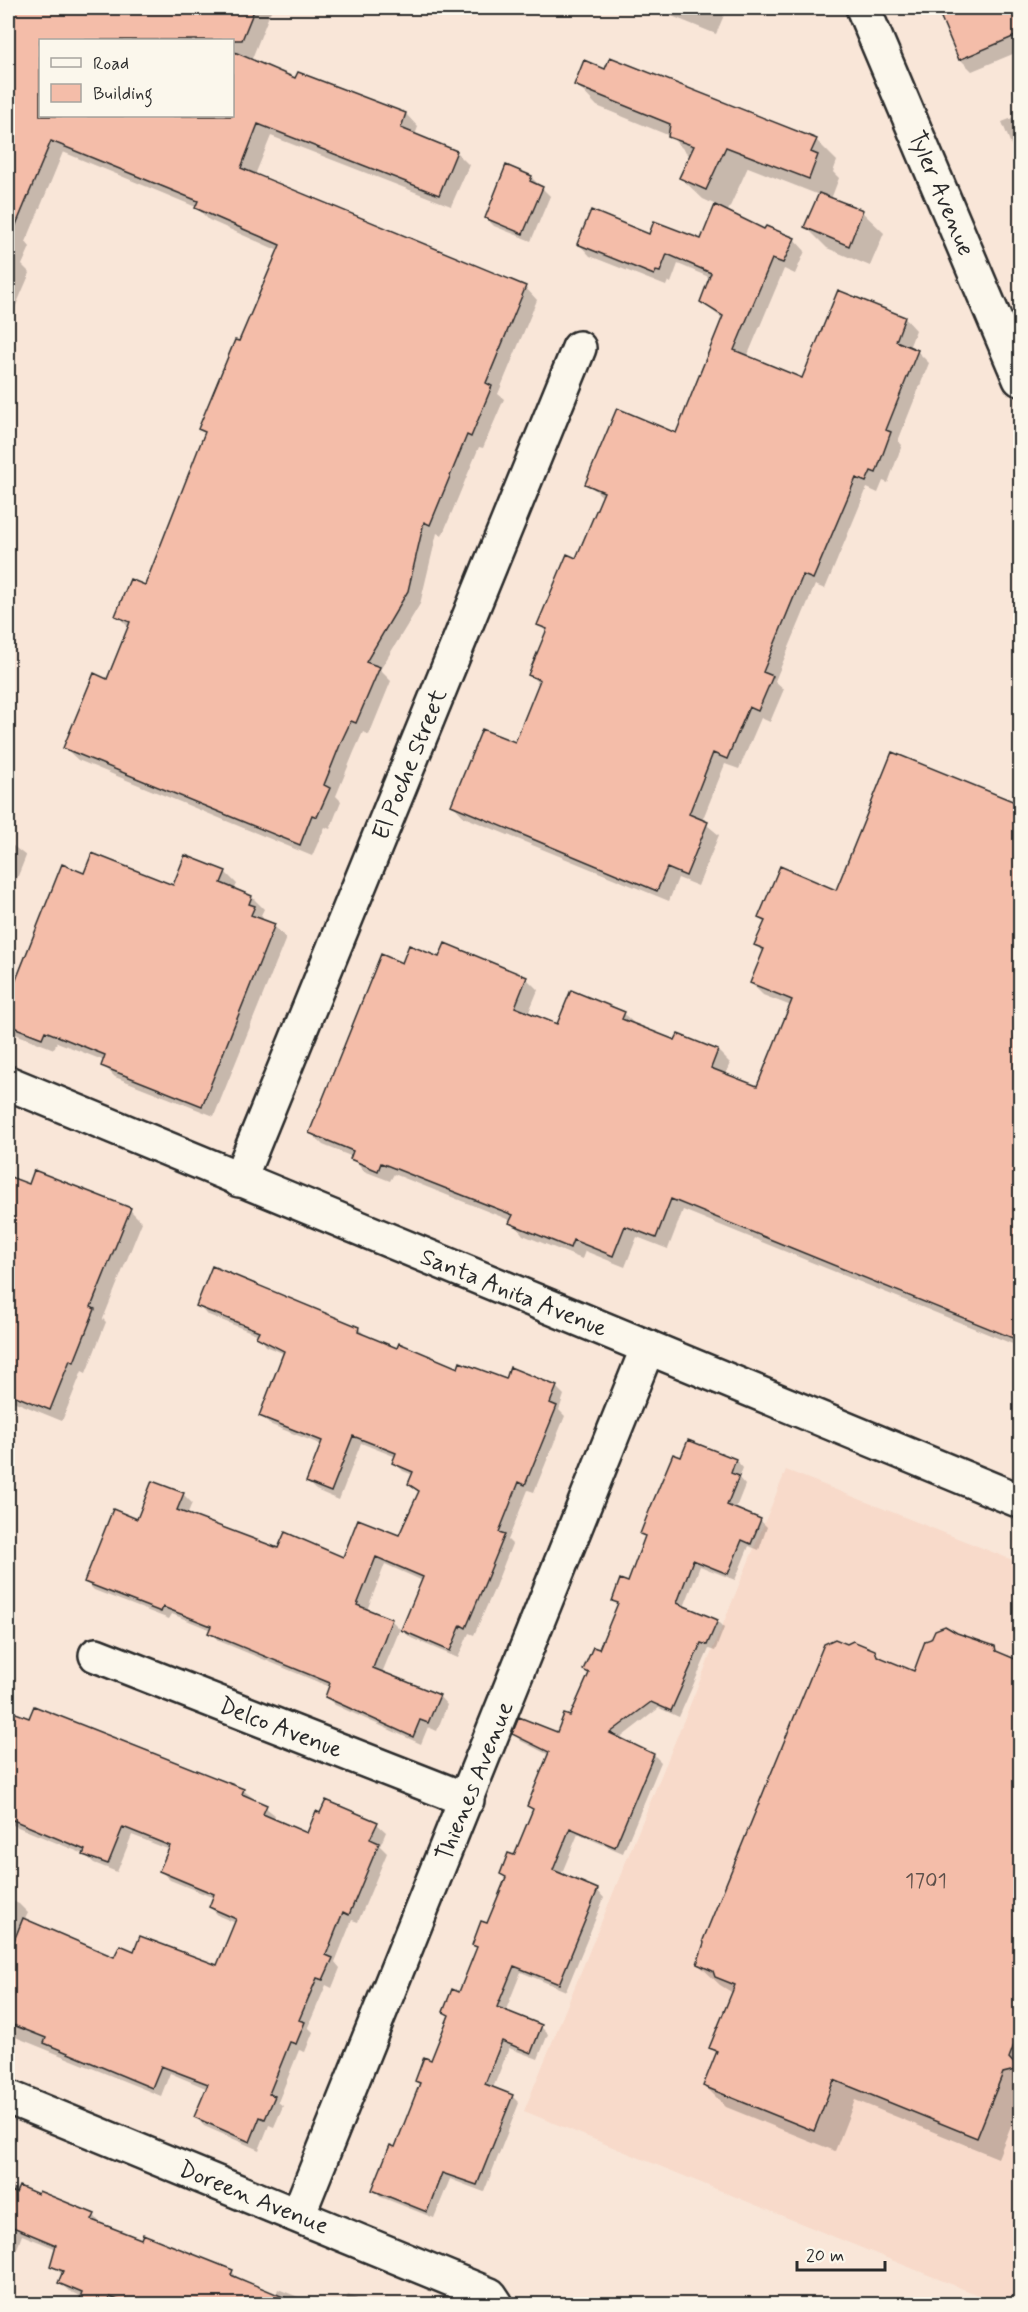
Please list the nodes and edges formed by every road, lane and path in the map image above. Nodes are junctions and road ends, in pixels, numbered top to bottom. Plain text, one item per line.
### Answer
1 (863, 8) edge
2 (579, 348) dead end
3 (1020, 379) edge
4 (8, 1083) edge
5 (239, 1180) junction
6 (648, 1347) junction
7 (1020, 1501) edge
8 (96, 1654) dead end
9 (466, 1800) junction
10 (8, 2097) edge
11 (298, 2215) junction
12 (496, 2304) edge

1 - 3 street, Tyler Avenue
2 - 5 street, El Poche Street
4 - 5 street, Santa Anita Avenue
5 - 6 street, Santa Anita Avenue
6 - 7 street, Santa Anita Avenue
6 - 9 street, Thienes Avenue
8 - 9 street, Delco Avenue
9 - 11 street, Thienes Avenue
10 - 11 street, Doreen Avenue
11 - 12 street, Doreen Avenue

